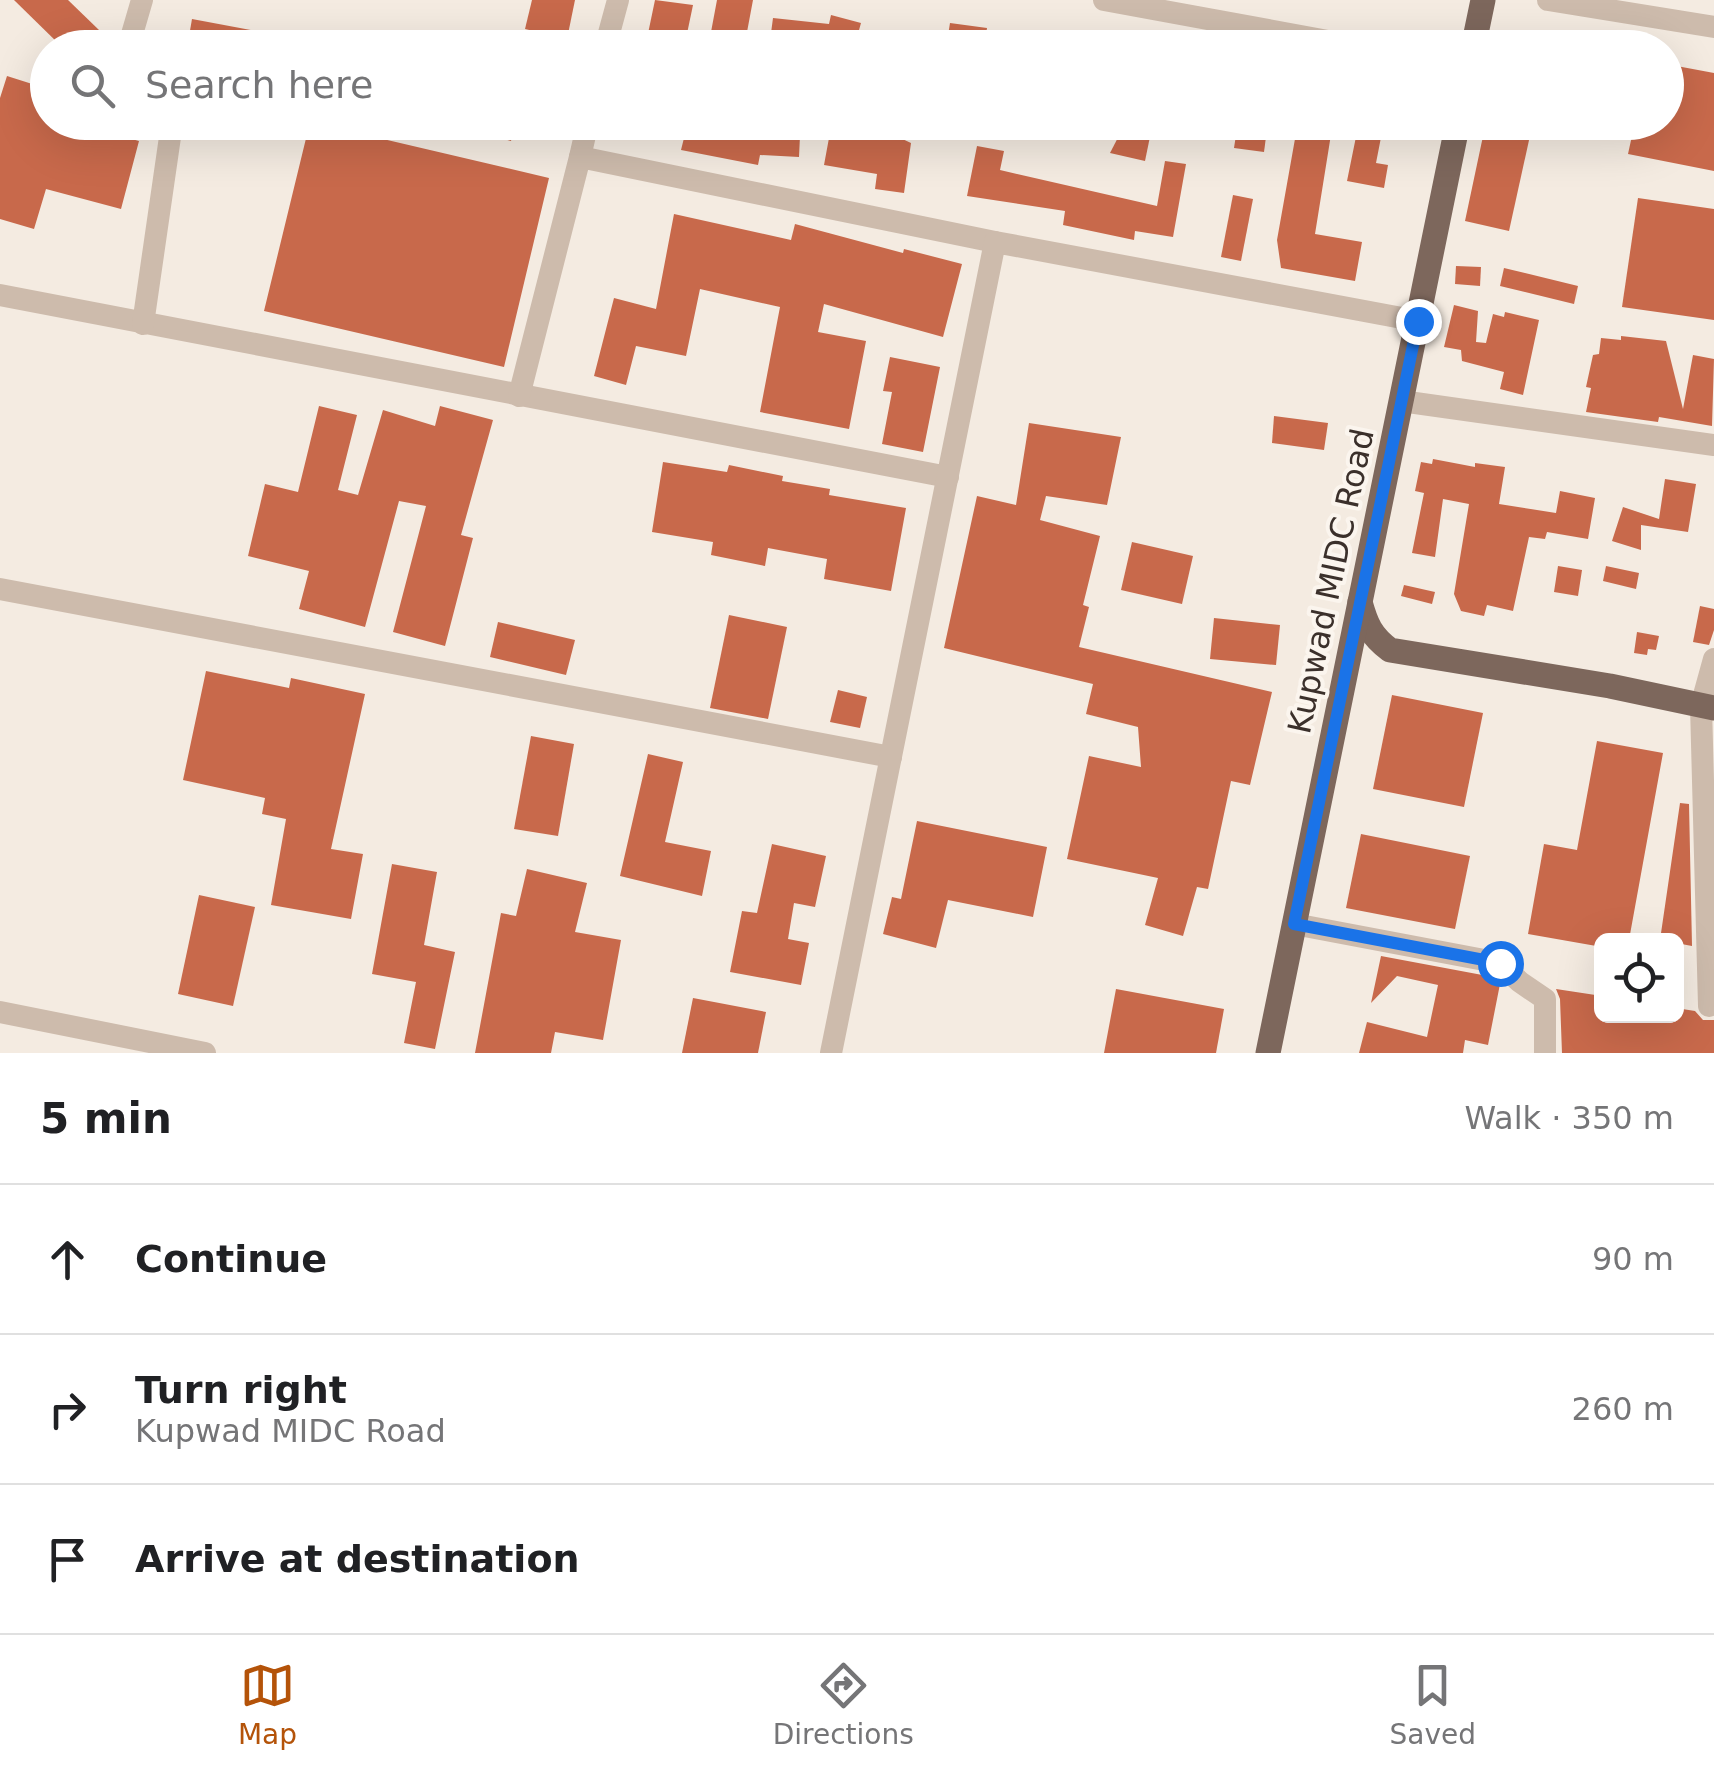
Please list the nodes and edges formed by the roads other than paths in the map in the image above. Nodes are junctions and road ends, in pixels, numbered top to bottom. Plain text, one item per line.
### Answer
1 (142, 0) edge
2 (618, 0) edge
3 (1104, 0) edge
4 (1483, 0) edge
5 (1548, 0) edge
6 (1714, 27) edge
7 (133, 30) edge
8 (610, 30) edge
9 (1268, 30) edge
10 (1477, 30) edge
11 (169, 140) edge
12 (584, 140) edge
13 (1454, 140) edge
14 (580, 156) junction
15 (996, 242) junction
16 (1, 300) edge
17 (1418, 321) junction
18 (143, 324) junction
19 (518, 396) junction
20 (1401, 401) junction
21 (1714, 445) edge
22 (948, 477) junction
23 (0, 589) edge
24 (1360, 602) junction
25 (1714, 660) edge
26 (1708, 707) edge
27 (891, 757) junction
28 (1294, 924) junction
29 (1709, 1006) dead end
30 (0, 1012) edge
31 (137, 1046) edge
32 (205, 1053) edge
33 (831, 1053) edge
34 (1268, 1053) edge
35 (1545, 1053) edge

1 - 7 street
2 - 8 street
3 - 9 street
4 - 10 main road
5 - 6 street
11 - 18 street
12 - 14 street
13 - 17 main road, Kupwad MIDC Road
14 - 15 street
14 - 19 street
15 - 17 street
15 - 22 street
16 - 18 street
17 - 20 main road, Kupwad MIDC Road
18 - 19 street
19 - 22 street
20 - 21 street
20 - 24 main road, Kupwad MIDC Road
22 - 27 street
23 - 27 street
24 - 26 main road
24 - 28 main road, Kupwad MIDC Road
25 - 26 street
26 - 29 street
27 - 33 street
28 - 34 main road, Kupwad MIDC Road
28 - 35 street
30 - 31 street
31 - 32 street

